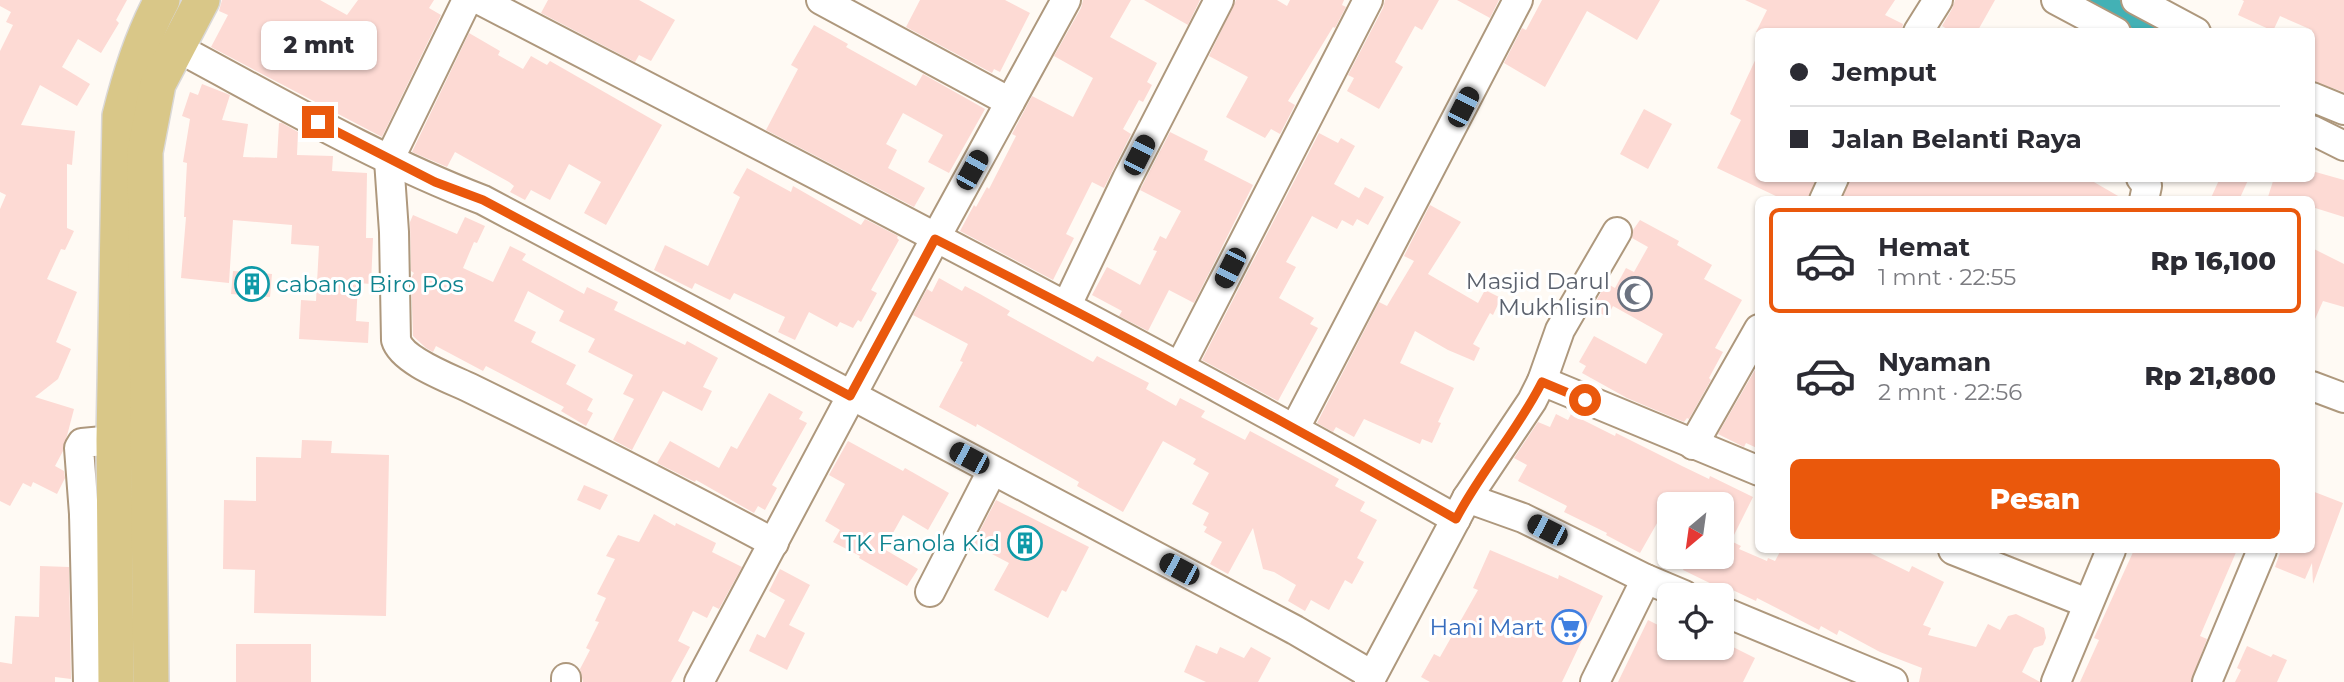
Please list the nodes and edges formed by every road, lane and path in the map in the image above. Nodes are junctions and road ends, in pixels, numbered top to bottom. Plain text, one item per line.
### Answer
1 (162, 0) edge
2 (202, 0) edge
3 (467, 0) edge
4 (480, 0) edge
5 (821, 0) edge
6 (1066, 0) edge
7 (1219, 0) edge
8 (1368, 0) edge
9 (1518, 0) edge
10 (1938, 0) edge
11 (2056, 0) edge
12 (2136, 0) edge
13 (2086, 6) edge
14 (1920, 28) edge
15 (2111, 28) edge
16 (2188, 28) edge
17 (176, 47) junction
18 (2315, 98) edge
19 (1010, 102) junction
20 (2344, 110) edge
21 (2315, 132) edge
22 (2344, 146) edge
23 (388, 160) junction
24 (1618, 232) dead end
25 (935, 239) junction
26 (1068, 305) junction
27 (1755, 336) edge
28 (1180, 366) junction
29 (1542, 382) junction
30 (850, 396) junction
31 (1295, 428) junction
32 (1693, 445) junction
33 (1755, 469) edge
34 (992, 471) junction
35 (1461, 508) junction
36 (99, 514) junction
37 (774, 543) junction
38 (1961, 553) edge
39 (2110, 553) edge
40 (2261, 553) edge
41 (1646, 579) junction
42 (1657, 584) edge
43 (930, 592) dead end
44 (2087, 603) junction
45 (1734, 616) edge
46 (1370, 678) edge
47 (88, 682) edge
48 (116, 682) edge
49 (151, 682) edge
50 (699, 682) edge
51 (1595, 682) edge
52 (1893, 682) edge
53 (2056, 682) edge
54 (2207, 682) edge

1 - 36 main road
2 - 17 main road
3 - 23 street
4 - 25 street
5 - 19 street
6 - 19 street
7 - 26 street
8 - 28 street
9 - 31 street
10 - 14 street
11 - 13 street
12 - 16 street
13 - 15 street
17 - 23 street
17 - 49 main road
18 - 20 street
19 - 25 street
21 - 22 street
23 - 30 street
23 - 37 street
24 - 29 street
25 - 26 street
25 - 30 street
26 - 28 street
27 - 32 street
28 - 31 street
29 - 32 street
29 - 35 street
30 - 34 street
30 - 37 street
31 - 35 street
32 - 33 street
34 - 43 street
34 - 46 street
35 - 41 street
35 - 46 street
36 - 47 street
36 - 48 main road
37 - 50 street
38 - 44 street
39 - 44 street
40 - 54 street
41 - 42 street
41 - 51 street
44 - 53 street
45 - 52 street

